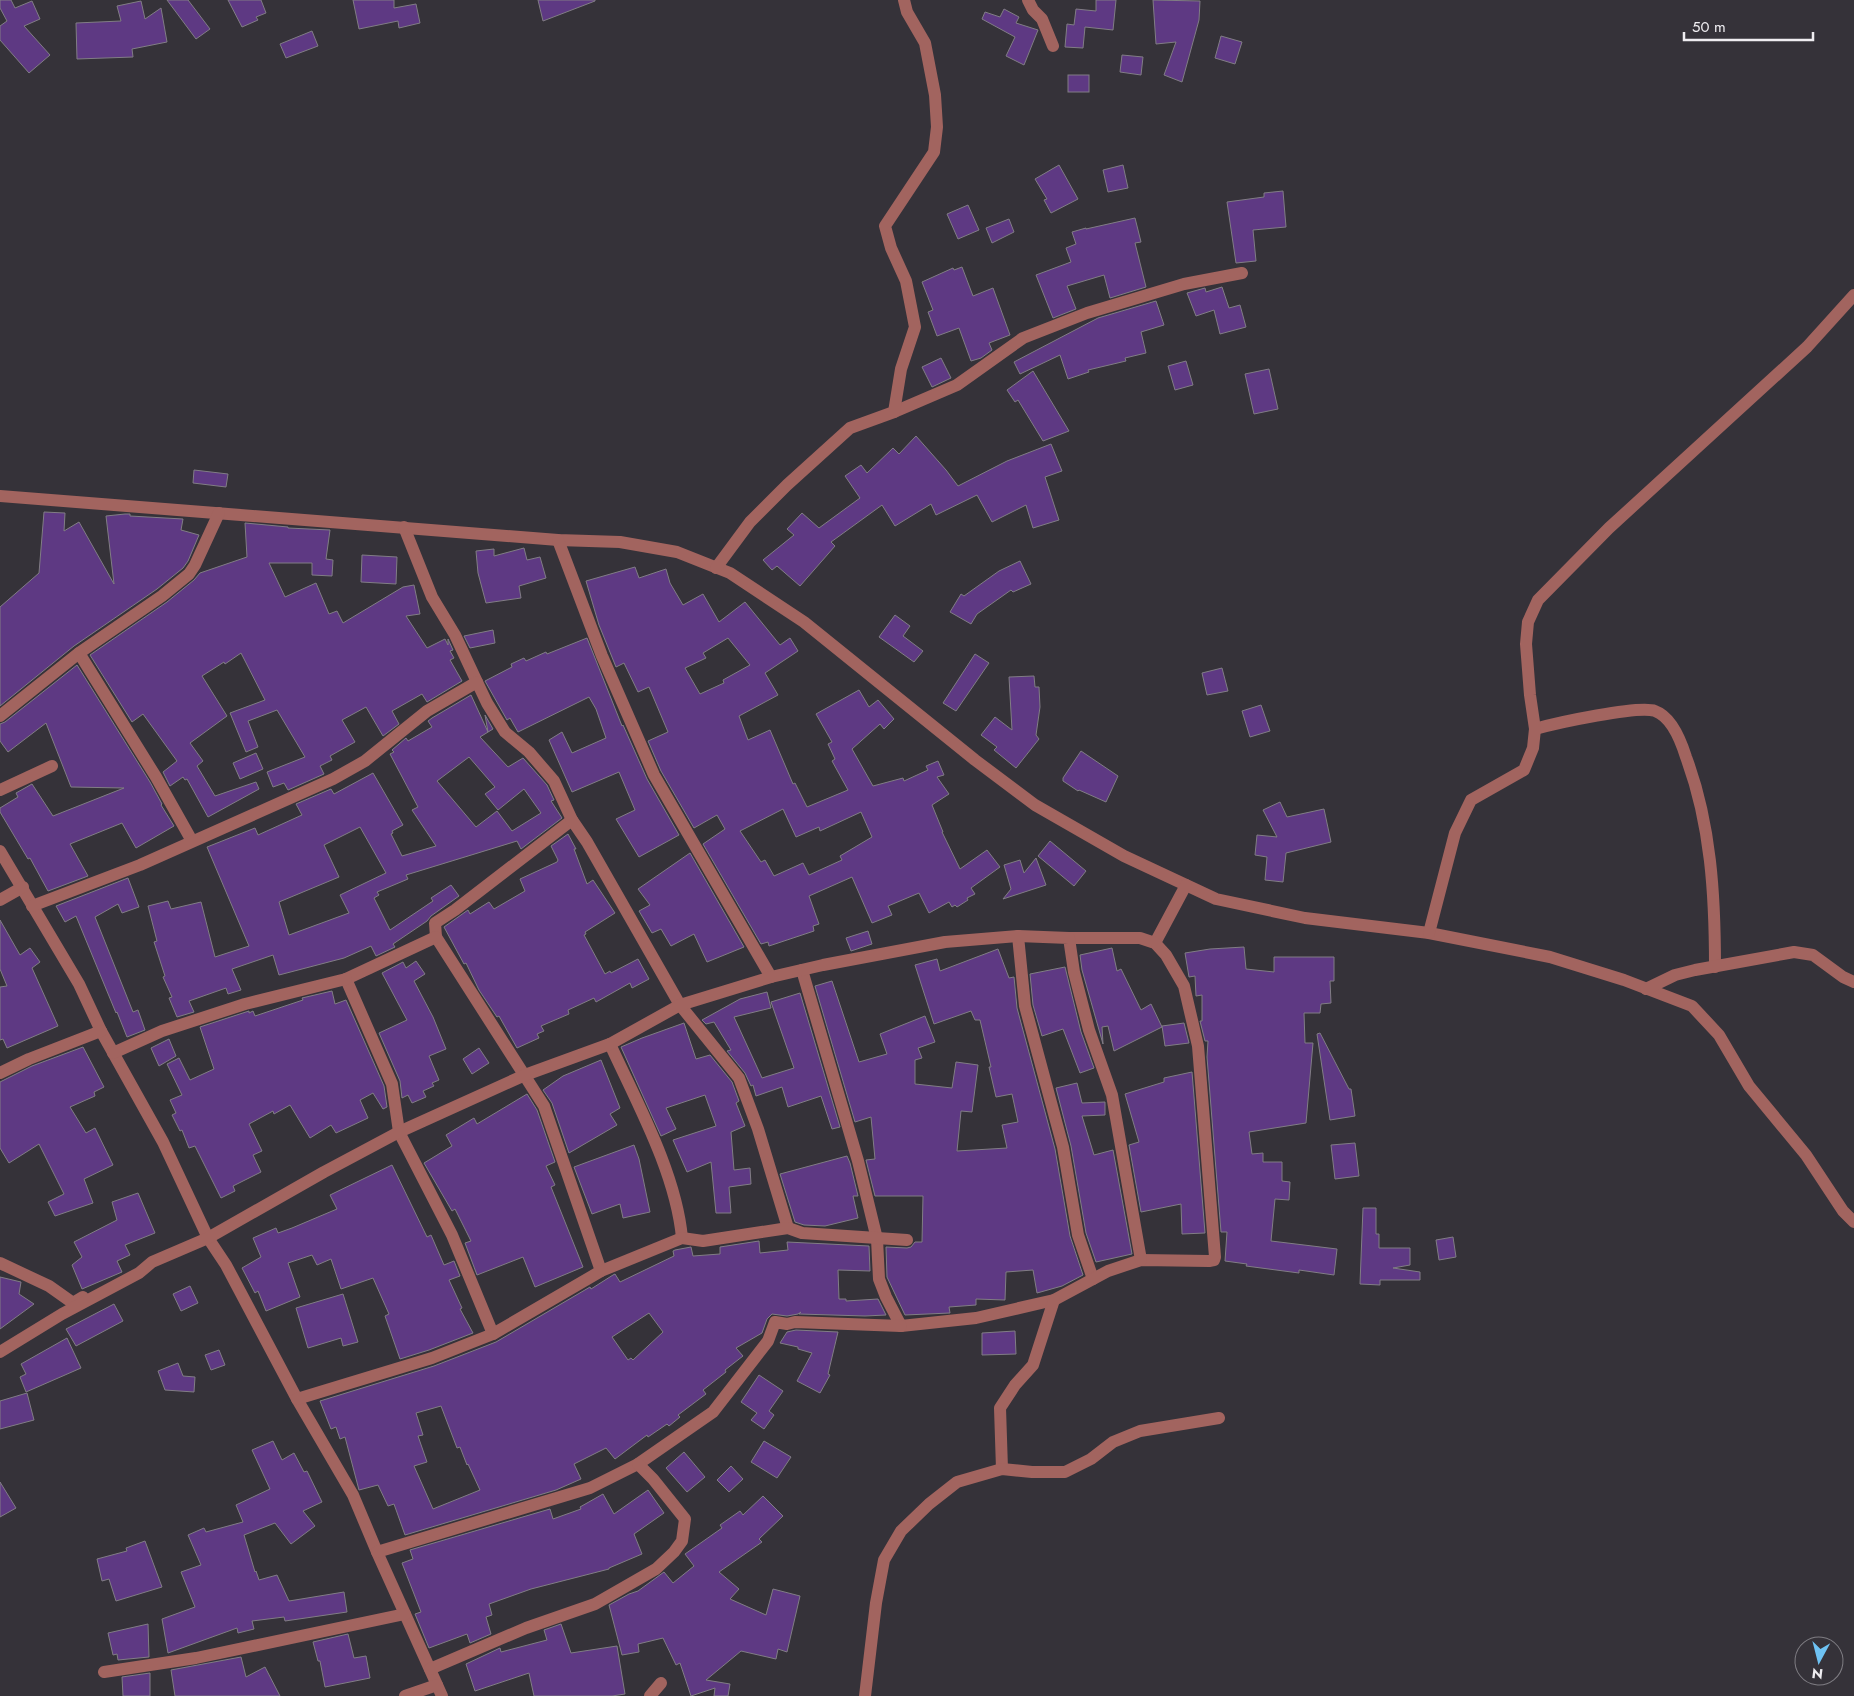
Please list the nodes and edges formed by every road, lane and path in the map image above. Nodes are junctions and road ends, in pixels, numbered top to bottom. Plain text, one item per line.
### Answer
1 (904, 0) edge
2 (1028, 0) edge
3 (1053, 46) dead end
4 (1242, 273) dead end
5 (1854, 295) edge
6 (894, 412) junction
7 (0, 496) edge
8 (219, 513) junction
9 (404, 527) junction
10 (558, 540) junction
11 (716, 568) junction
12 (79, 653) junction
13 (477, 682) junction
14 (0, 716) edge
15 (1536, 729) junction
16 (52, 766) dead end
17 (0, 790) edge
18 (572, 820) junction
19 (192, 841) junction
20 (0, 851) edge
21 (1186, 885) junction
22 (23, 887) junction
23 (0, 900) edge
24 (32, 906) junction
25 (1429, 933) junction
26 (436, 936) junction
27 (1018, 936) junction
28 (1069, 938) junction
29 (1155, 943) junction
30 (1716, 967) junction
31 (802, 970) junction
32 (770, 977) junction
33 (346, 978) junction
34 (1854, 982) edge
35 (1646, 989) junction
36 (680, 1005) junction
37 (100, 1031) junction
38 (610, 1044) junction
39 (113, 1053) junction
40 (0, 1073) edge
41 (525, 1075) junction
42 (399, 1132) junction
43 (1854, 1222) edge
44 (788, 1228) junction
45 (208, 1238) junction
46 (682, 1238) junction
47 (877, 1239) junction
48 (907, 1240) dead end
49 (1141, 1260) junction
50 (0, 1263) edge
51 (601, 1271) junction
52 (1093, 1279) junction
53 (107, 1290) junction
54 (1054, 1300) junction
55 (901, 1326) junction
56 (493, 1334) junction
57 (0, 1352) edge
58 (297, 1399) junction
59 (1219, 1418) dead end
60 (638, 1464) junction
61 (1002, 1469) junction
62 (376, 1552) junction
63 (405, 1614) junction
64 (430, 1669) junction
65 (104, 1672) dead end
66 (661, 1682) dead end
67 (439, 1690) edge
68 (405, 1696) edge
69 (650, 1696) edge
70 (865, 1696) edge

1 - 6 street
2 - 3 street
4 - 6 street
5 - 15 street
6 - 11 street
7 - 8 street
8 - 9 street
8 - 12 street
9 - 10 street
9 - 13 street
10 - 11 street
10 - 32 street
11 - 21 street
12 - 14 street
12 - 19 street
13 - 18 street
13 - 19 street
15 - 25 street
15 - 30 street
16 - 17 street
18 - 26 street
18 - 36 street
19 - 24 street
20 - 22 street
21 - 25 street
21 - 29 street
22 - 23 street
22 - 24 street
24 - 37 street
25 - 35 street
26 - 33 street
26 - 41 street
27 - 28 street
27 - 31 street
27 - 52 street
28 - 29 street
28 - 49 street
29 - 49 street
30 - 34 street
30 - 35 street
31 - 32 street
31 - 47 street
32 - 36 street
33 - 39 street
33 - 42 street
35 - 43 street
36 - 38 street
36 - 44 street
37 - 39 street
37 - 40 street
38 - 41 street
38 - 46 street
39 - 45 street
41 - 42 street
41 - 51 street
42 - 45 street
42 - 56 street
44 - 46 street
44 - 47 street
45 - 53 street
45 - 58 street
46 - 51 street
47 - 48 street
47 - 55 street
49 - 52 street
50 - 53 street
51 - 56 street
52 - 54 street
53 - 57 street
54 - 55 street
54 - 61 street
55 - 60 street
56 - 58 street
58 - 62 street
59 - 61 street
60 - 62 street
60 - 64 street
61 - 70 street
62 - 63 street
63 - 64 street
63 - 65 street
64 - 67 street
66 - 69 street
67 - 68 street

